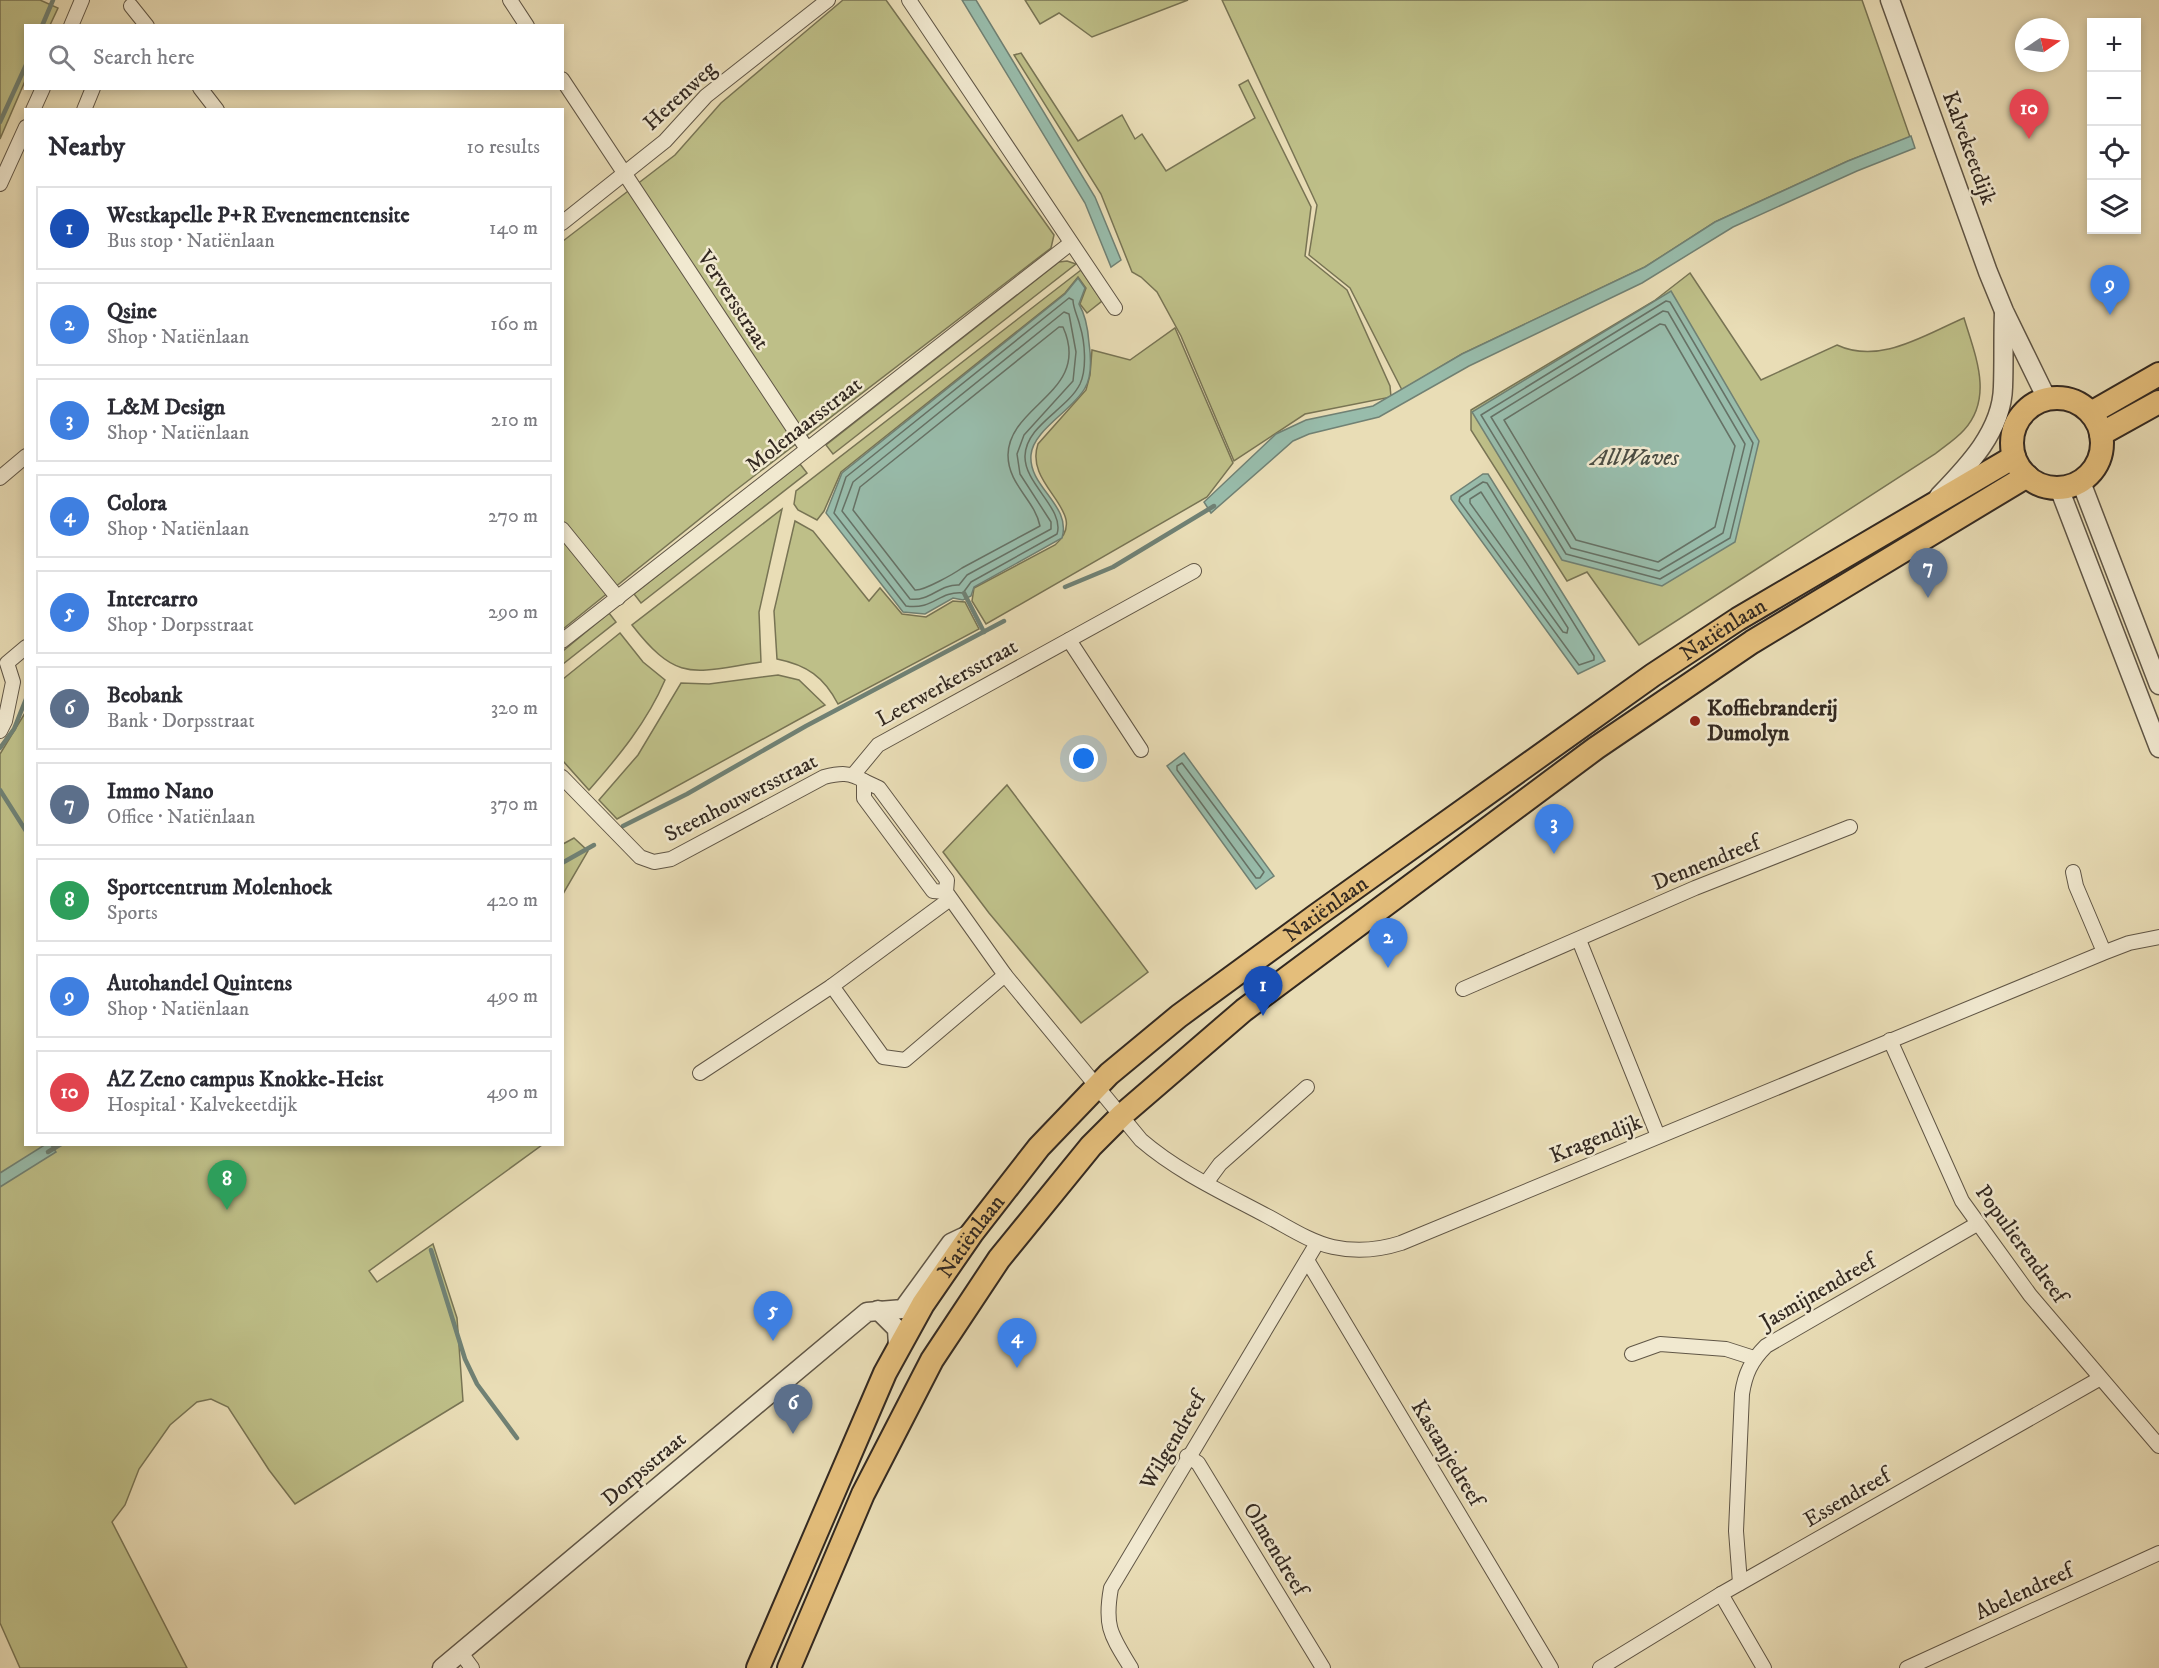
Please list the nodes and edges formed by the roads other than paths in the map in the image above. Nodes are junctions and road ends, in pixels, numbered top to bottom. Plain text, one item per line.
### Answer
1 (82, 0) edge
2 (510, 0) edge
3 (828, 0) edge
4 (909, 0) edge
5 (1890, 0) edge
6 (131, 6) dead end
7 (72, 24) edge
8 (145, 24) edge
9 (526, 24) edge
10 (564, 83) edge
11 (42, 90) edge
12 (92, 90) edge
13 (202, 90) edge
14 (34, 108) edge
15 (85, 108) edge
16 (215, 108) edge
17 (24, 136) edge
18 (20, 155) edge
19 (625, 173) junction
20 (0, 184) edge
21 (564, 221) edge
22 (1071, 243) junction
23 (1115, 308) dead end
24 (2004, 311) junction
25 (2159, 374) edge
26 (2047, 399) junction
27 (2159, 402) edge
28 (2091, 413) junction
29 (2101, 434) junction
30 (807, 449) junction
31 (2014, 457) junction
32 (24, 458) edge
33 (2026, 477) junction
34 (0, 478) edge
35 (2081, 482) junction
36 (2059, 489) junction
37 (1933, 503) junction
38 (564, 531) edge
39 (1194, 571) dead end
40 (618, 598) junction
41 (564, 639) edge
42 (1069, 640) junction
43 (24, 649) edge
44 (2159, 686) edge
45 (0, 731) edge
46 (2159, 748) edge
47 (1141, 750) dead end
48 (859, 778) junction
49 (564, 779) edge
50 (1850, 827) dead end
51 (2073, 872) dead end
52 (948, 895) junction
53 (2159, 937) edge
54 (1580, 940) junction
55 (2104, 952) junction
56 (1005, 975) junction
57 (832, 986) junction
58 (1463, 989) dead end
59 (1890, 1040) junction
60 (700, 1072) dead end
61 (1097, 1087) junction
62 (1306, 1087) dead end
63 (1122, 1115) junction
64 (1658, 1136) junction
65 (1206, 1183) junction
66 (1977, 1224) junction
67 (972, 1233) junction
68 (1317, 1243) junction
69 (1307, 1260) junction
70 (883, 1314) junction
71 (898, 1346) junction
72 (1632, 1354) dead end
73 (1754, 1358) junction
74 (2099, 1379) junction
75 (2159, 1446) edge
76 (1187, 1456) junction
77 (2159, 1553) edge
78 (1740, 1583) junction
79 (1721, 1594) junction
80 (467, 1661) edge
81 (1619, 1662) edge
82 (442, 1668) edge
83 (758, 1668) edge
84 (789, 1668) edge
85 (1131, 1668) edge
86 (1323, 1668) edge
87 (1551, 1668) edge
88 (1600, 1668) edge
89 (1764, 1668) edge
90 (1907, 1668) edge

1 - 7 street
2 - 9 street
3 - 19 street, Herenweg
4 - 22 street
5 - 24 street, Kalvekeetdijk
6 - 8 street
10 - 19 street, Verversstraat
11 - 14 street
12 - 15 street
13 - 16 street
17 - 18 street
18 - 20 street
19 - 21 street, Herenweg
19 - 30 street, Verversstraat
22 - 23 street
22 - 30 street, Molenaarsstraat
24 - 26 street, Kalvekeetdijk
24 - 37 street, Kalvekeetdijk
25 - 28 main road
26 - 28 main road
26 - 31 main road
27 - 29 main road
28 - 29 main road
29 - 35 main road
30 - 40 street, Molenaarsstraat
31 - 33 main road
31 - 37 main road, Natiënlaan
32 - 34 street
33 - 36 main road
33 - 63 main road, Natiënlaan
35 - 36 main road
35 - 44 street
36 - 46 street
37 - 61 main road, Natiënlaan
38 - 40 street
39 - 42 street, Leerwerkersstraat
40 - 41 street, Molenaarsstraat
42 - 47 street
42 - 48 street, Leerwerkersstraat
43 - 45 street
48 - 49 street, Steenhouwersstraat
48 - 52 street
50 - 54 street, Dennendreef
51 - 55 street
52 - 56 street
52 - 57 street
53 - 55 street, Kragendijk
54 - 58 street, Dennendreef
54 - 64 street
55 - 59 street, Kragendijk
56 - 57 street
56 - 61 street
57 - 60 street
59 - 64 street, Kragendijk
59 - 66 street, Populierendreef
61 - 63 street
61 - 67 main road, Natiënlaan
62 - 65 street
63 - 65 street, Kragendijk
63 - 84 main road, Natiënlaan
64 - 68 street, Kragendijk
65 - 68 street, Kragendijk
66 - 73 street, Jasmijnendreef
66 - 74 street, Populierendreef
67 - 70 street, Dorpsstraat
67 - 71 main road, Natiënlaan
68 - 69 street, Wilgendreef
69 - 76 street, Wilgendreef
69 - 87 street, Kastanjedreef
70 - 71 street
70 - 80 street, Dorpsstraat
71 - 83 main road, Natiënlaan
72 - 73 street
73 - 78 street, Jasmijnendreef
74 - 75 street, Populierendreef
74 - 78 street, Essendreef
76 - 85 street, Wilgendreef
76 - 86 street, Olmendreef
77 - 90 street, Abelendreef
78 - 79 street, Essendreef
79 - 81 street, Essendreef
79 - 89 street
80 - 82 street, Dorpsstraat
81 - 88 street, Essendreef

